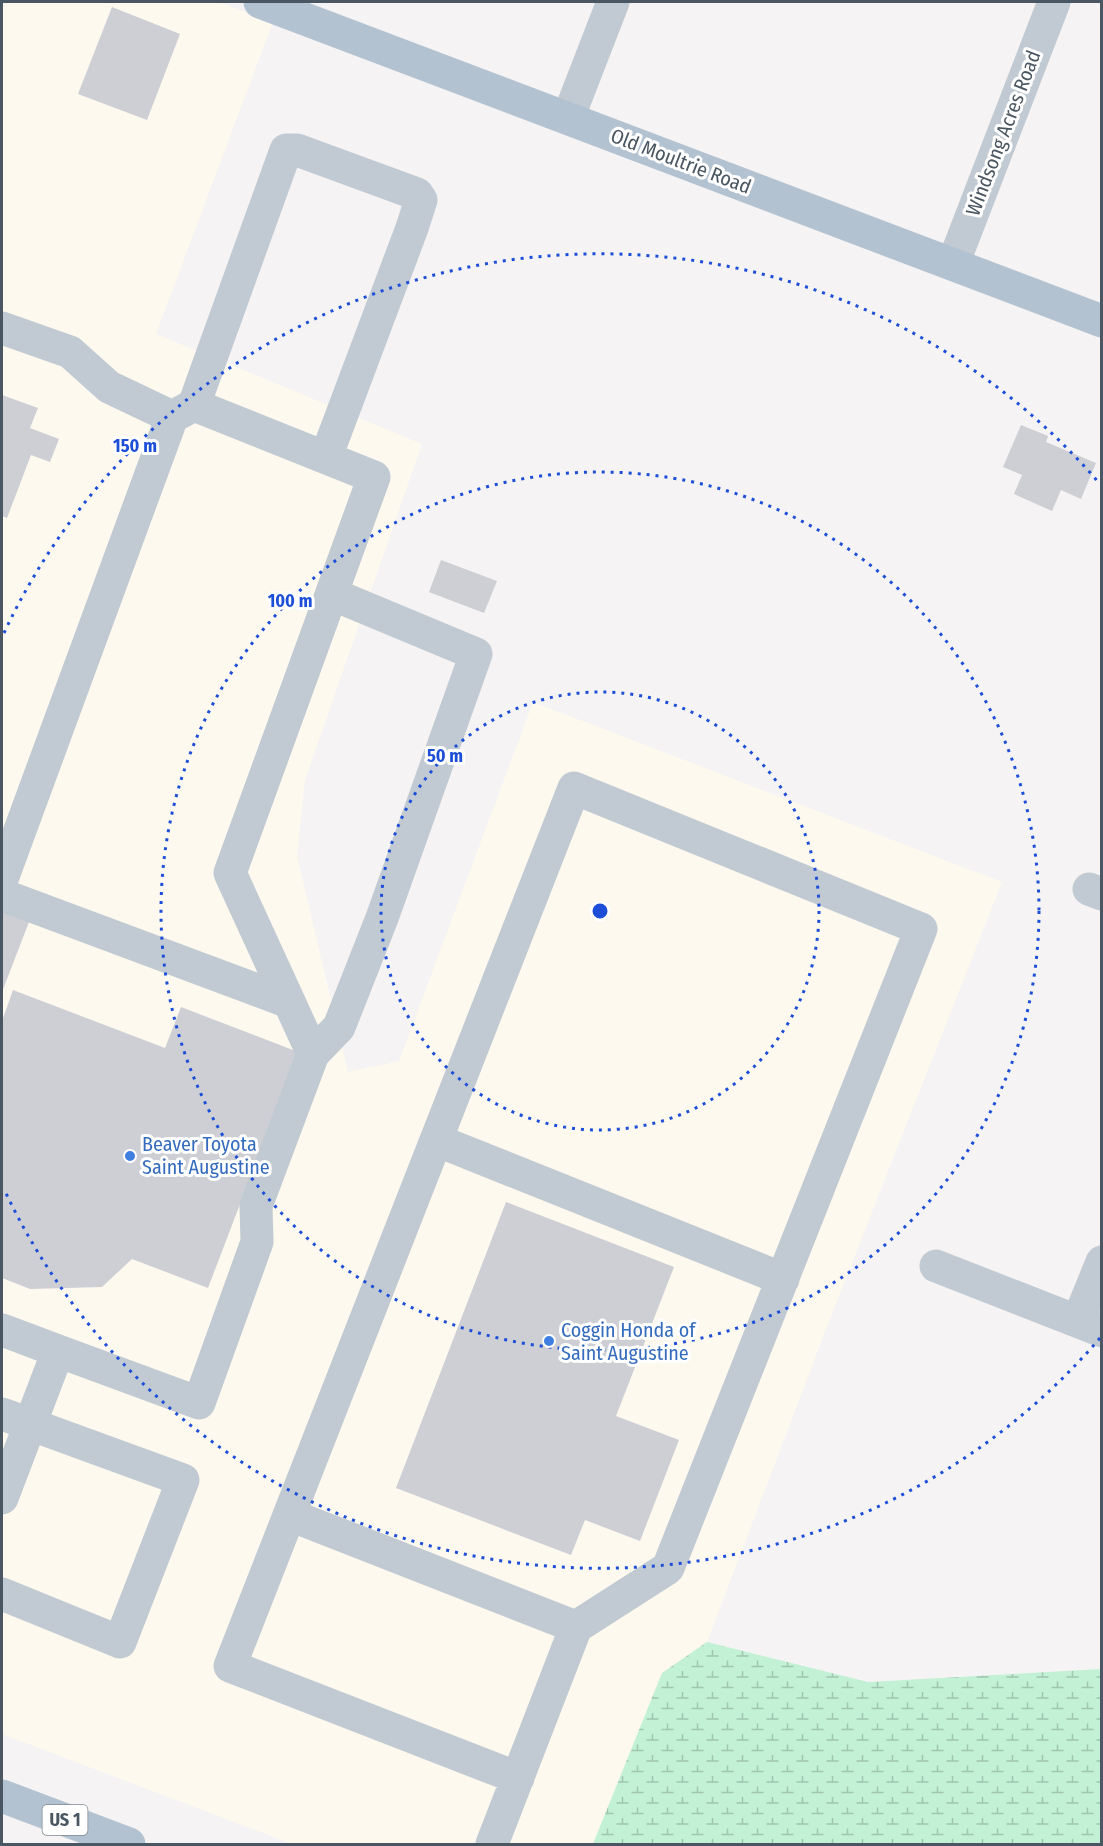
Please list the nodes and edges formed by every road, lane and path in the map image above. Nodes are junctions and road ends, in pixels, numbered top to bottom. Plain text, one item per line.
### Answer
1 (260, 2) edge
2 (613, 2) edge
3 (1054, 2) edge
4 (568, 118) junction
5 (953, 264) junction
6 (1101, 321) edge
7 (2, 328) edge
8 (183, 411) junction
9 (326, 457) junction
10 (332, 594) junction
11 (2, 879) edge
12 (2, 895) edge
13 (289, 1002) junction
14 (313, 1054) junction
15 (436, 1140) junction
16 (1101, 1262) edge
17 (936, 1266) dead end
18 (783, 1279) junction
19 (1090, 1326) edge
20 (2, 1330) edge
21 (58, 1351) junction
22 (16, 1420) edge
23 (2, 1498) edge
24 (290, 1515) junction
25 (2, 1593) edge
26 (576, 1627) junction
27 (518, 1779) junction
28 (2, 1796) edge
29 (129, 1845) edge
30 (492, 1845) edge

1 - 4 main road, Old Moultrie Road
2 - 4 street
3 - 5 street, Windsong Acres Road
4 - 5 main road, Old Moultrie Road
5 - 6 main road, Old Moultrie Road
7 - 8 street
8 - 9 street
8 - 9 street
8 - 11 street
9 - 10 street
10 - 13 street
10 - 14 street
12 - 13 street
13 - 14 street
14 - 21 street
15 - 18 street
15 - 18 street
15 - 24 street
16 - 19 street
17 - 19 street
18 - 26 street
20 - 21 street
21 - 22 street
22 - 23 street
22 - 25 street
24 - 26 street
24 - 27 street
26 - 27 street
27 - 30 street
28 - 29 main road, US 1

